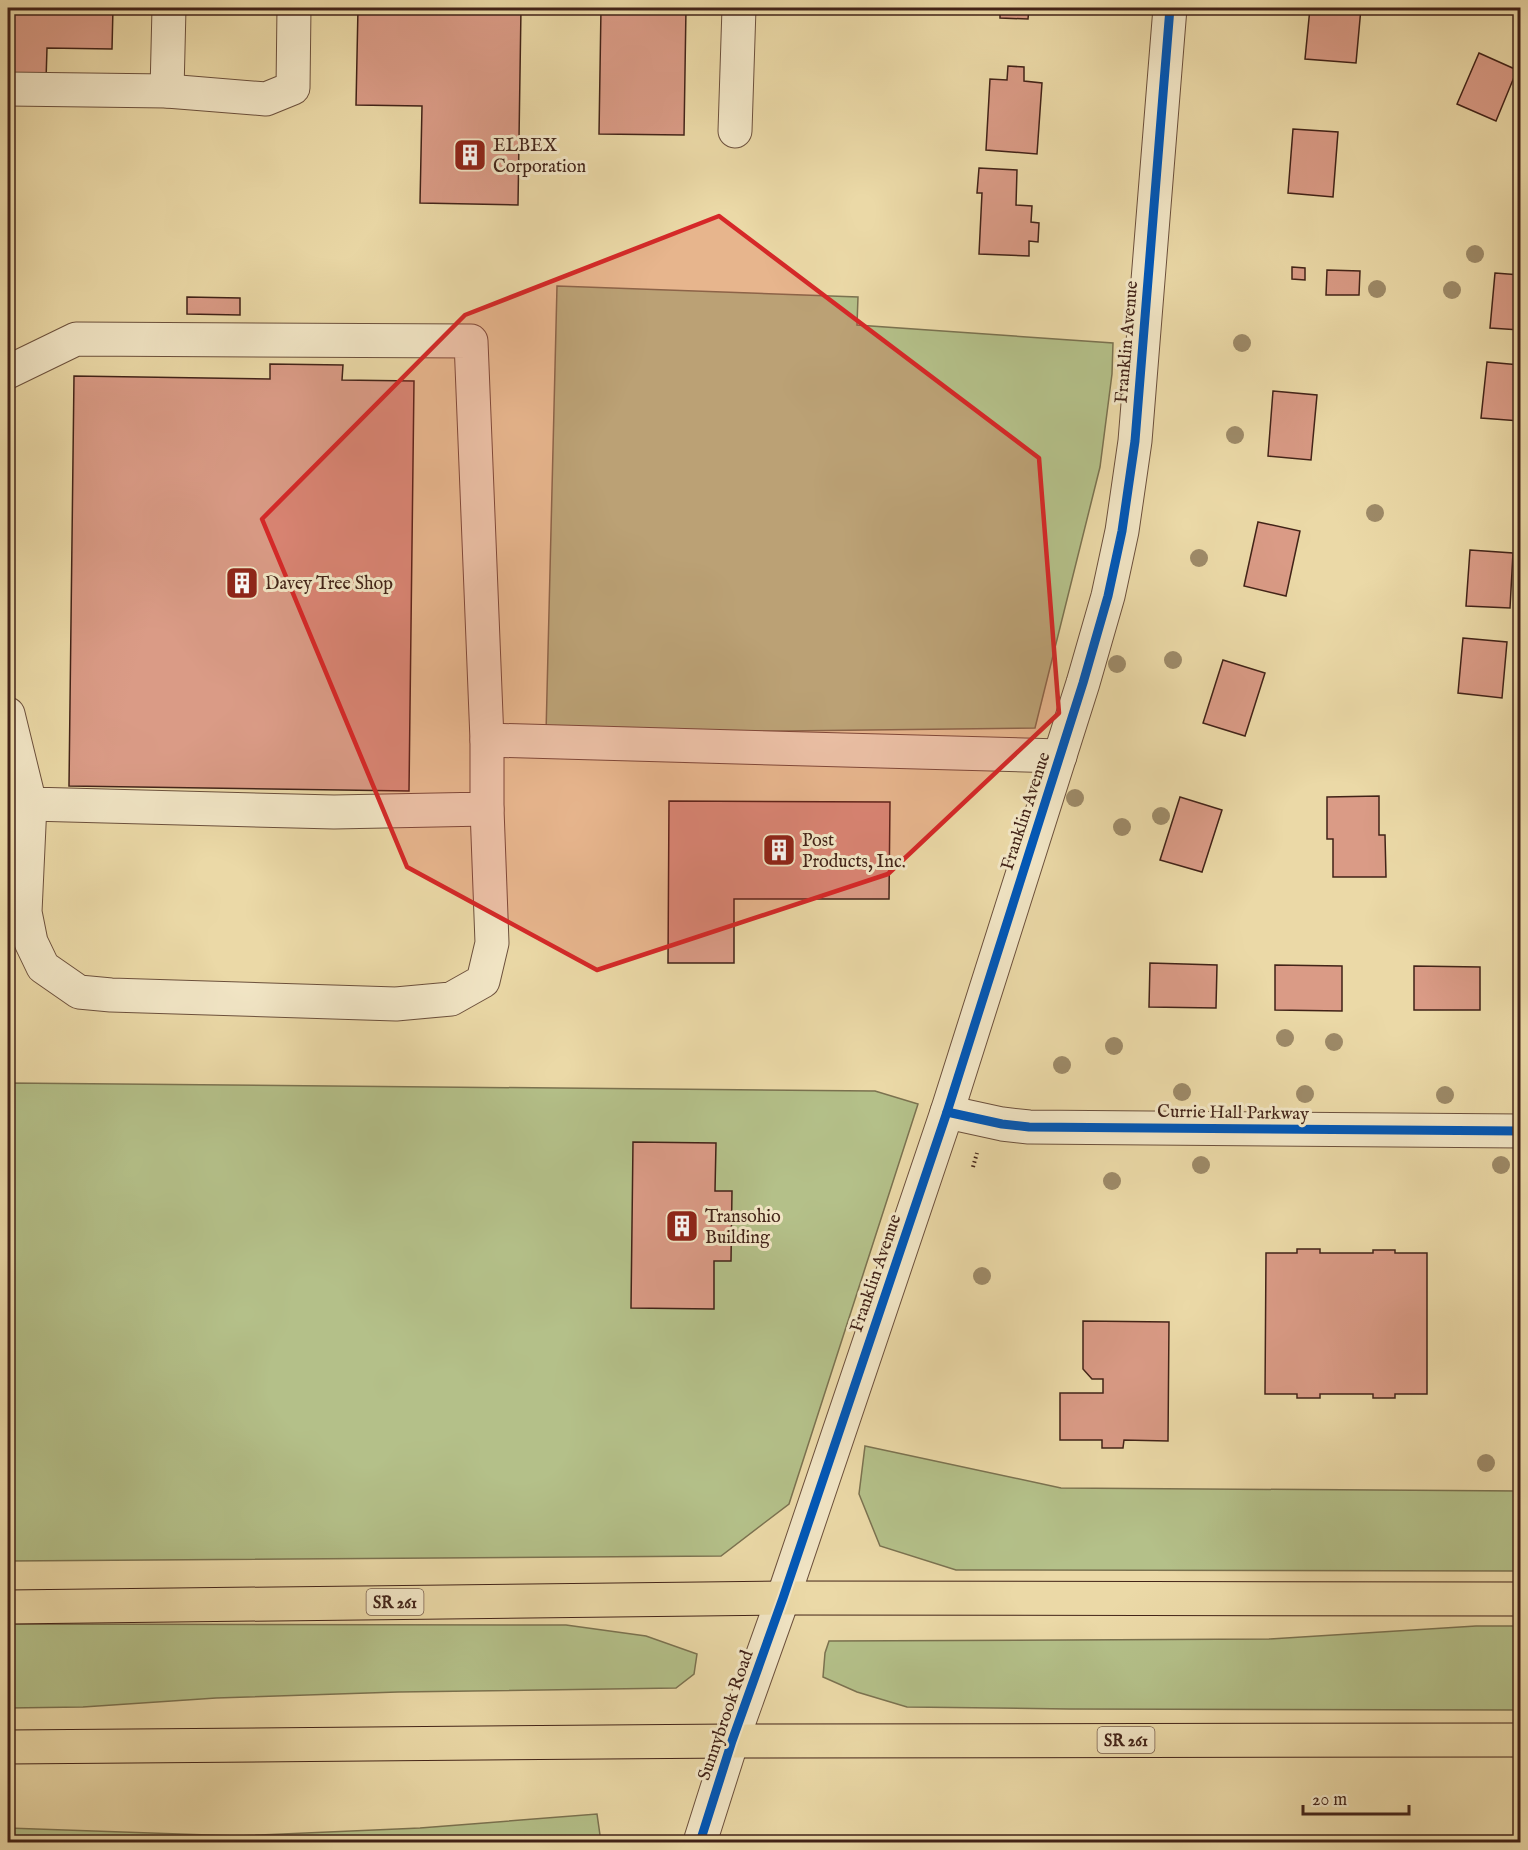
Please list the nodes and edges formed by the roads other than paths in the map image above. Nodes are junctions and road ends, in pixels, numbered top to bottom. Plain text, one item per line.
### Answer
1 (169, 8) edge
2 (294, 8) edge
3 (739, 8) edge
4 (1170, 8) edge
5 (8, 89) edge
6 (167, 91) junction
7 (735, 131) dead end
8 (8, 372) edge
9 (8, 714) edge
10 (487, 740) junction
11 (1060, 756) junction
12 (30, 804) junction
13 (487, 809) junction
14 (948, 1112) junction
15 (1521, 1131) edge
16 (783, 1598) junction
17 (1521, 1599) edge
18 (8, 1607) edge
19 (1521, 1740) edge
20 (732, 1741) junction
21 (8, 1747) edge
22 (700, 1842) edge

1 - 6 street
2 - 6 street
3 - 7 street
4 - 11 street, Franklin Avenue
5 - 6 street
8 - 10 street
9 - 12 street
10 - 11 street
10 - 13 street
11 - 14 street, Franklin Avenue
12 - 13 street
12 - 13 street
14 - 15 street, Currie Hall Parkway
14 - 16 street, Franklin Avenue
16 - 17 main road, SR 261
16 - 18 main road, SR 261
16 - 20 street, Sunnybrook Road
19 - 20 main road, SR 261
20 - 21 main road, SR 261
20 - 22 street, Sunnybrook Road

